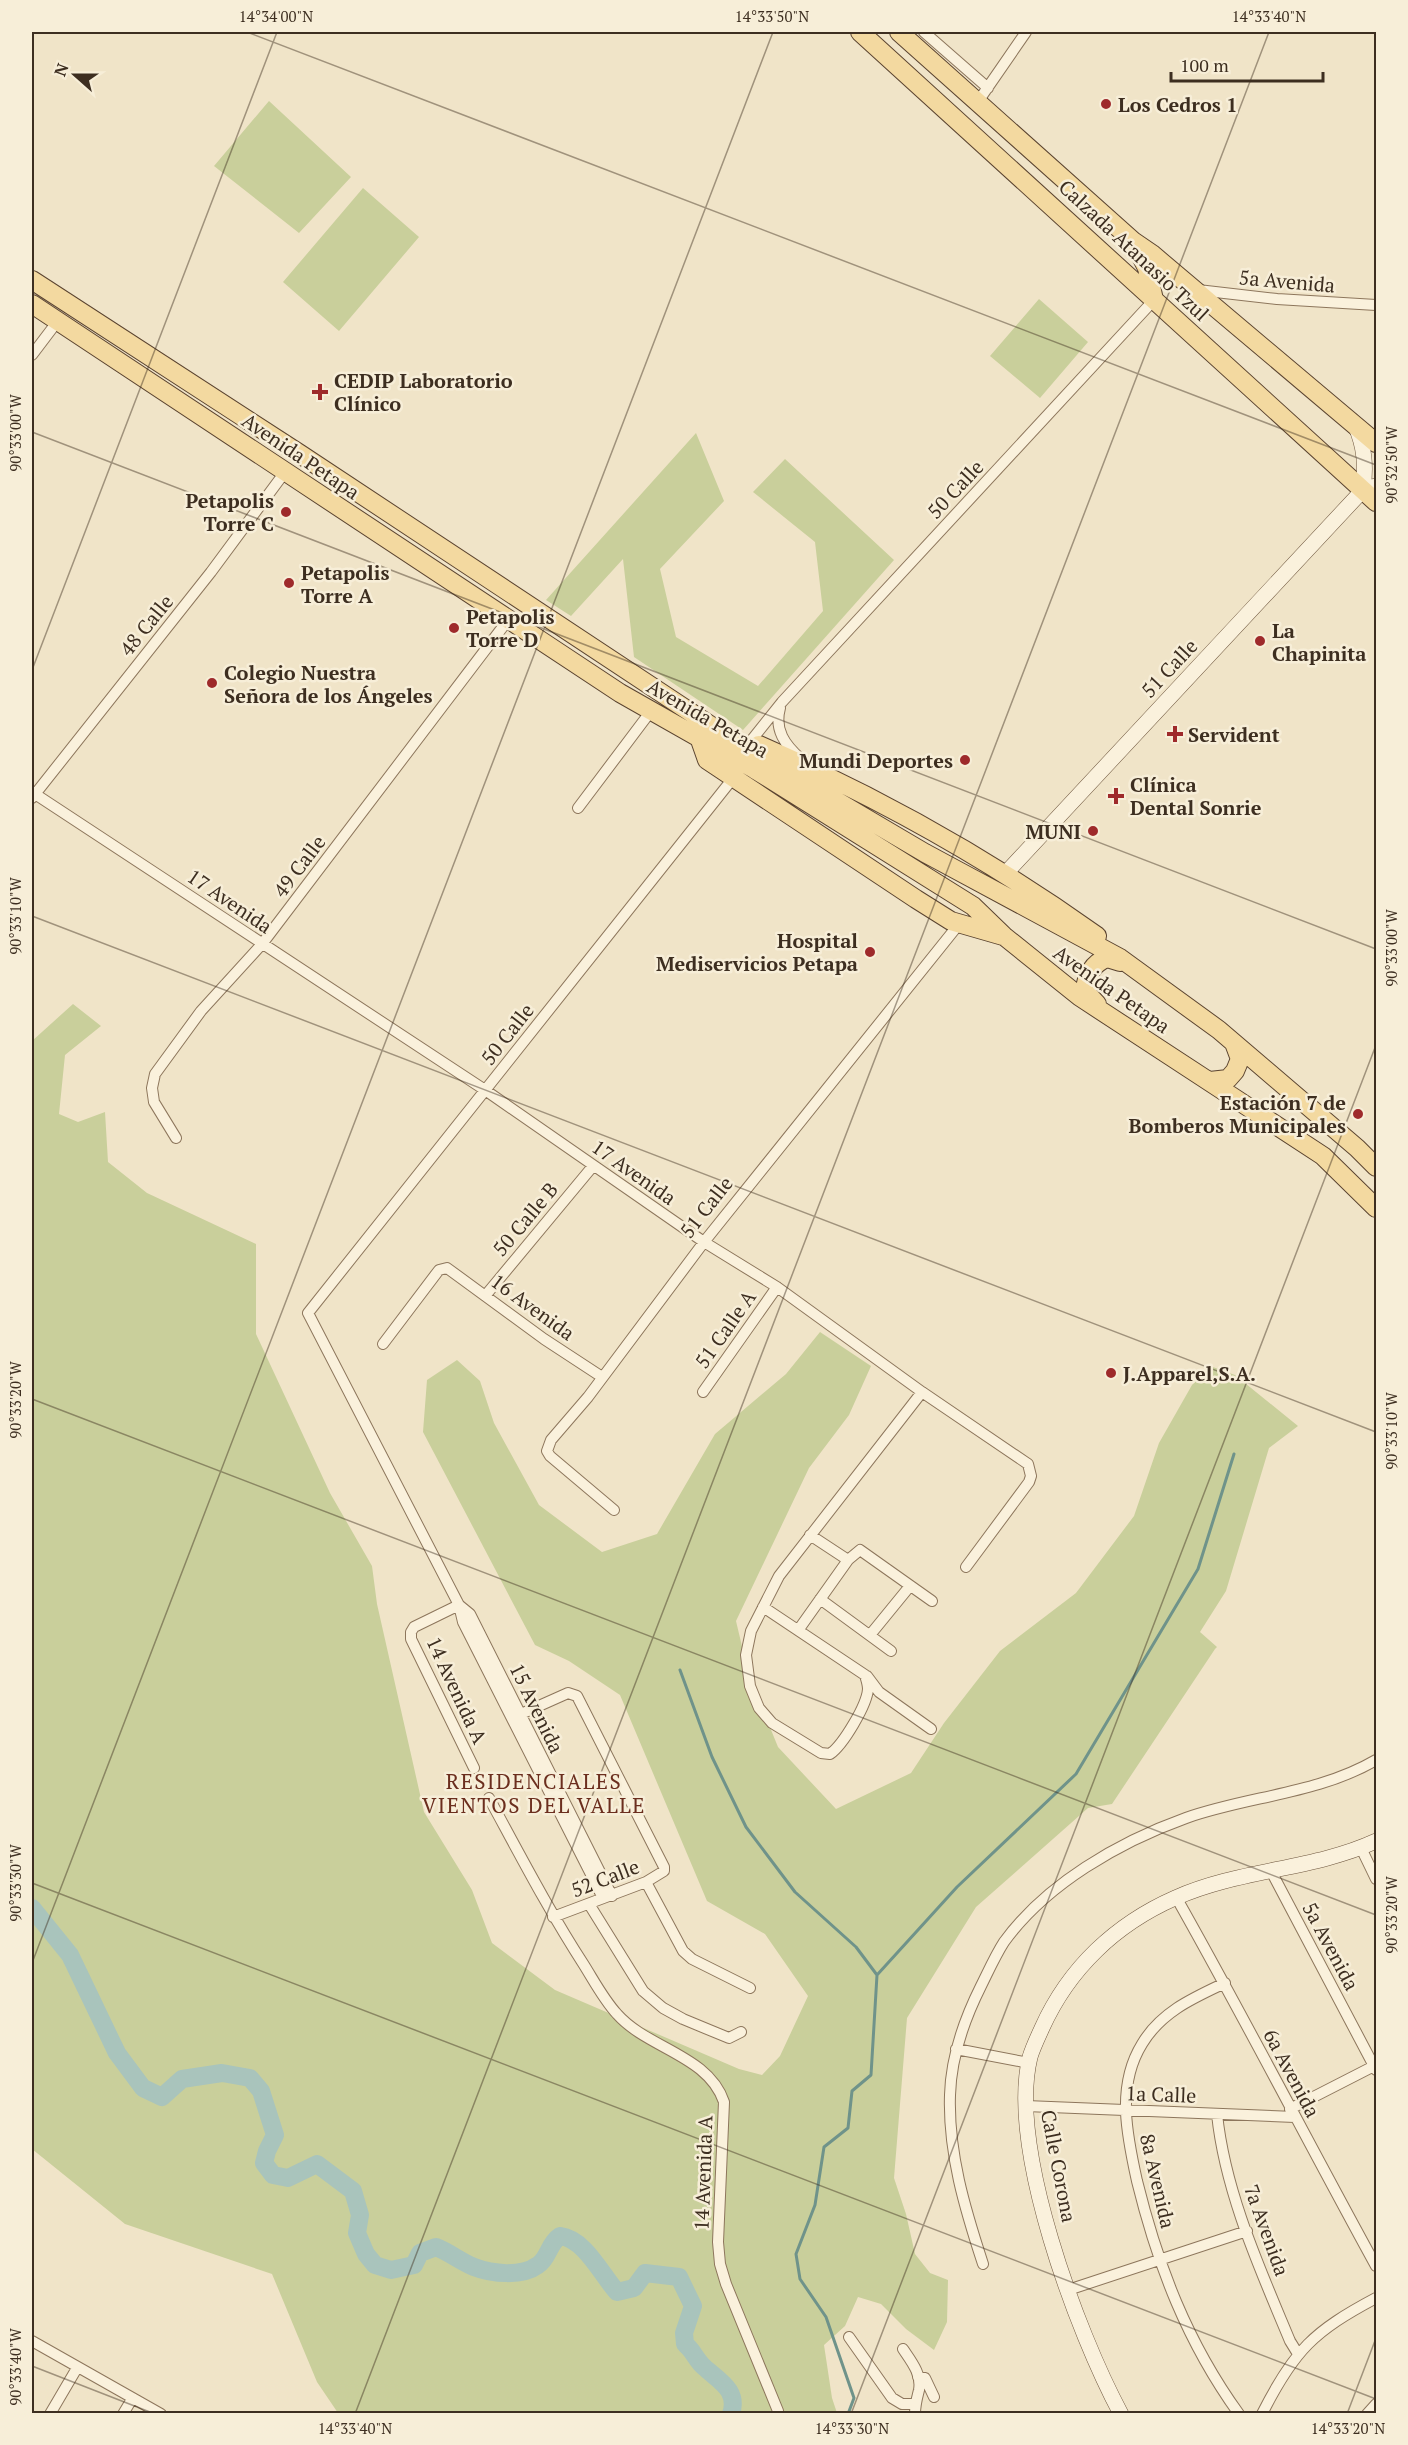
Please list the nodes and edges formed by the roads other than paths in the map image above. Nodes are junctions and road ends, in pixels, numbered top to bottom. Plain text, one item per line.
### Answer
1 (860, 32) edge
2 (899, 32) edge
3 (924, 32) edge
4 (1026, 32) edge
5 (988, 88) junction
6 (977, 103) junction
7 (1133, 241) junction
8 (32, 280) edge
9 (1194, 290) junction
10 (1154, 300) junction
11 (32, 304) edge
12 (1377, 305) edge
13 (57, 322) junction
14 (32, 355) edge
15 (1354, 423) junction
16 (1377, 443) edge
17 (300, 453) junction
18 (285, 472) junction
19 (1372, 493) edge
20 (508, 620) junction
21 (782, 702) junction
22 (651, 711) junction
23 (728, 737) junction
24 (700, 740) junction
25 (750, 742) junction
26 (809, 767) junction
27 (734, 777) junction
28 (33, 794) edge
29 (578, 808) dead end
30 (1005, 874) junction
31 (980, 879) dead end
32 (965, 904) dead end
33 (959, 924) junction
34 (1004, 936) junction
35 (262, 944) junction
36 (1120, 958) junction
37 (1141, 972) junction
38 (1112, 1018) junction
39 (1234, 1043) junction
40 (1210, 1081) junction
41 (485, 1090) junction
42 (176, 1138) dead end
43 (593, 1166) junction
44 (1377, 1167) edge
45 (1377, 1208) edge
46 (704, 1242) junction
47 (777, 1287) junction
48 (485, 1296) junction
49 (308, 1312) joint
50 (383, 1344) dead end
51 (602, 1377) junction
52 (703, 1392) dead end
53 (922, 1392) junction
54 (614, 1510) dead end
55 (810, 1535) junction
56 (848, 1560) junction
57 (966, 1567) dead end
58 (910, 1586) junction
59 (820, 1599) junction
60 (932, 1602) dead end
61 (459, 1605) junction
62 (764, 1607) junction
63 (799, 1629) junction
64 (870, 1635) junction
65 (891, 1651) dead end
66 (865, 1675) junction
67 (516, 1716) junction
68 (931, 1729) dead end
69 (1377, 1760) edge
70 (474, 1768) dead end
71 (489, 1798) dead end
72 (1377, 1841) edge
73 (1361, 1848) junction
74 (1271, 1871) junction
75 (1377, 1879) edge
76 (646, 1882) junction
77 (607, 1897) junction
78 (1176, 1897) junction
79 (588, 1904) junction
80 (553, 1917) junction
81 (1225, 1983) junction
82 (750, 1988) dead end
83 (741, 2032) dead end
84 (956, 2049) junction
85 (1029, 2063) junction
86 (1376, 2067) edge
87 (1026, 2106) junction
88 (1125, 2111) junction
89 (1292, 2113) junction
90 (1217, 2114) junction
91 (1247, 2231) junction
92 (1158, 2259) junction
93 (983, 2264) dead end
94 (1377, 2266) edge
95 (1068, 2290) junction
96 (1377, 2298) edge
97 (849, 2337) dead end
98 (32, 2341) edge
99 (903, 2349) dead end
100 (1298, 2354) junction
101 (77, 2368) junction
102 (918, 2378) junction
103 (934, 2397) dead end
104 (132, 2399) junction
105 (1377, 2404) edge
106 (915, 2409) edge
107 (778, 2411) dead end
108 (50, 2414) edge
109 (123, 2414) edge
110 (161, 2414) edge
111 (1121, 2414) edge
112 (1239, 2414) edge
113 (1262, 2414) edge
114 (1367, 2414) edge

1 - 10 main road, Calzada Atanasio Tzul
2 - 6 main road, Calzada Atanasio Tzul
3 - 5 street
4 - 5 street
5 - 6 street
6 - 7 main road, Calzada Atanasio Tzul
7 - 9 main road, Calzada Atanasio Tzul
7 - 10 main road
8 - 17 main road, Avenida Petapa
9 - 12 street, 5a Avenida
9 - 15 main road, Calzada Atanasio Tzul
10 - 19 main road, Calzada Atanasio Tzul
10 - 21 street, 50 Calle
11 - 13 main road, Avenida Petapa
13 - 14 street
13 - 18 main road, Avenida Petapa
15 - 16 main road, Calzada Atanasio Tzul
15 - 19 street
17 - 18 main road
17 - 23 main road, Avenida Petapa
18 - 20 main road, Avenida Petapa
18 - 28 street, 48 Calle
19 - 30 street, 51 Calle
20 - 22 main road, Avenida Petapa
20 - 35 street, 49 Calle
21 - 25 street, 50 Calle
21 - 26 street
22 - 24 main road, Avenida Petapa
22 - 29 street
23 - 25 main road
23 - 36 main road, Avenida Petapa
24 - 27 main road
24 - 32 main road
24 - 34 main road, Avenida Petapa
25 - 26 main road
25 - 31 main road
26 - 30 main road
27 - 33 main road
27 - 41 street, 50 Calle
28 - 35 street, 17 Avenida
30 - 36 main road
33 - 34 main road
33 - 46 street, 51 Calle
34 - 38 main road, Avenida Petapa
35 - 41 street, 17 Avenida
35 - 42 street, 49 Calle
36 - 37 main road, Avenida Petapa
37 - 38 main road
37 - 39 main road, Avenida Petapa
38 - 40 main road, Avenida Petapa
39 - 40 main road
39 - 44 main road, Avenida Petapa
40 - 45 main road, Avenida Petapa
41 - 43 street, 17 Avenida
41 - 49 street, 50 Calle
43 - 46 street, 17 Avenida
43 - 48 street, 50 Calle B
46 - 47 street, 17 Avenida
46 - 51 street, 51 Calle
47 - 52 street, 51 Calle A
47 - 53 street, 17 Avenida
48 - 50 street, 16 Avenida
48 - 51 street, 16 Avenida
49 - 61 street, 15 Avenida
51 - 54 street, 51 Calle
53 - 55 street
53 - 57 street, 17 Avenida
55 - 56 street
55 - 62 street
56 - 58 street
56 - 59 street
58 - 60 street
58 - 64 street
59 - 63 street
59 - 64 street
61 - 67 street, 15 Avenida
61 - 70 street, 14 Avenida A
62 - 63 street
62 - 66 street
63 - 66 street
64 - 65 street
66 - 68 street
67 - 76 street, 52 Calle
67 - 77 street, 15 Avenida
69 - 84 street
71 - 80 street, 14 Avenida A
72 - 73 street, Calle Corona
73 - 74 street, Calle Corona
73 - 75 street
74 - 78 street, Calle Corona
74 - 86 street, 5a Avenida
76 - 77 street, 52 Calle
76 - 82 street
77 - 79 street, 52 Calle
78 - 81 street, 6a Avenida
78 - 85 street, Calle Corona
79 - 80 street, 52 Calle
79 - 83 street
80 - 107 street, 14 Avenida A
81 - 88 street, 8a Avenida
81 - 89 street, 6a Avenida
84 - 85 street
84 - 93 street
85 - 87 street, Calle Corona
86 - 89 street, 1a Calle
87 - 88 street, 1a Calle
87 - 95 street, Calle Corona
88 - 90 street, 1a Calle
88 - 92 street, 8a Avenida
89 - 90 street, 1a Calle
89 - 94 street, 6a Avenida
90 - 91 street, 7a Avenida
91 - 92 street
91 - 100 street, 7a Avenida
92 - 95 street
92 - 112 street, 8a Avenida
95 - 111 street, Calle Corona
96 - 100 street
97 - 106 street
98 - 101 street
99 - 102 street
100 - 113 street
101 - 104 street
101 - 108 street
102 - 103 street
102 - 106 street
104 - 109 street
104 - 110 street
105 - 114 street

